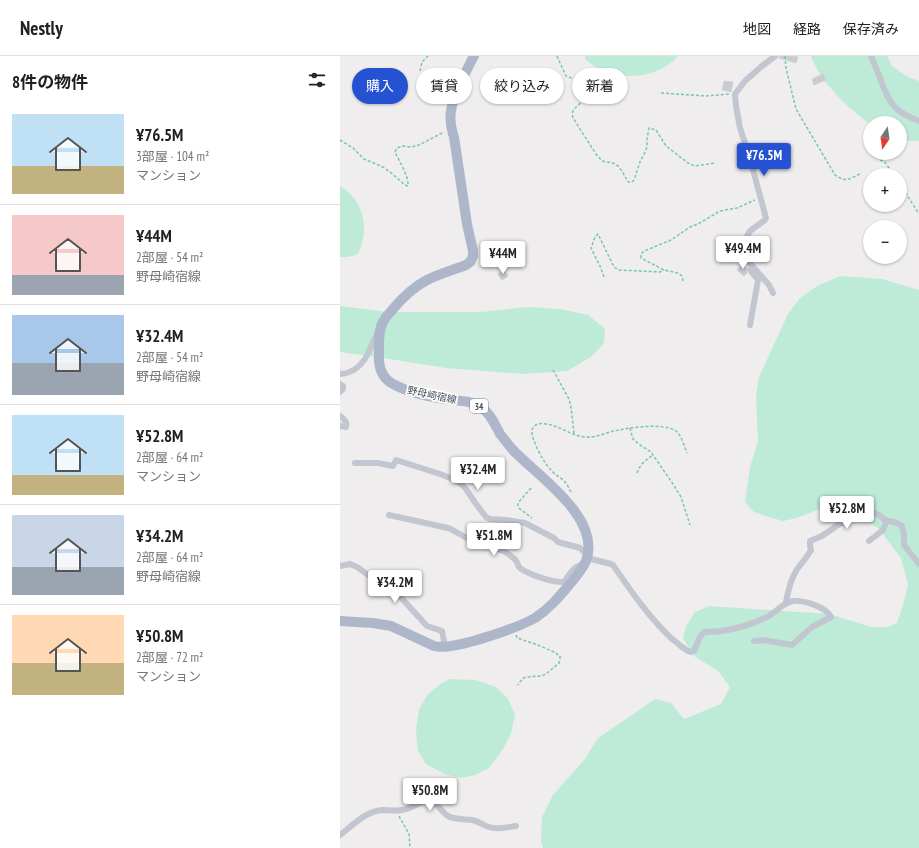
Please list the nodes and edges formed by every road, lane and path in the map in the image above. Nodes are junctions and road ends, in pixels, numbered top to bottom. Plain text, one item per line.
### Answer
1 (428, 56) edge
2 (474, 56) edge
3 (557, 56) edge
4 (775, 56) edge
5 (786, 56) edge
6 (871, 56) edge
7 (421, 68) edge
8 (661, 93) dead end
9 (735, 94) junction
10 (919, 122) edge
11 (451, 129) junction
12 (340, 140) edge
13 (880, 160) dead end
14 (715, 163) dead end
15 (889, 168) edge
16 (860, 174) dead end
17 (907, 195) edge
18 (761, 198) junction
19 (919, 214) edge
20 (746, 259) junction
21 (664, 270) junction
22 (604, 277) dead end
23 (683, 281) dead end
24 (773, 293) dead end
25 (750, 325) dead end
26 (380, 332) junction
27 (553, 370) dead end
28 (340, 374) edge
29 (340, 384) edge
30 (340, 392) edge
31 (340, 416) edge
32 (340, 426) edge
33 (630, 428) junction
34 (574, 434) junction
35 (687, 453) dead end
36 (653, 455) junction
37 (355, 463) dead end
38 (637, 473) dead end
39 (531, 488) dead end
40 (573, 508) junction
41 (389, 515) dead end
42 (532, 518) dead end
43 (888, 520) junction
44 (690, 525) dead end
45 (869, 541) dead end
46 (586, 559) junction
47 (919, 564) edge
48 (340, 566) edge
49 (786, 602) junction
50 (340, 621) edge
51 (524, 624) junction
52 (754, 641) dead end
53 (445, 646) junction
54 (518, 684) dead end
55 (397, 811) junction
56 (516, 826) dead end
57 (340, 835) edge
58 (410, 848) edge

1 - 7 path
2 - 11 main road, 野母崎宿線 / 34
3 - 14 path
4 - 9 street
5 - 16 path
6 - 10 street
8 - 9 path
9 - 18 street
11 - 12 path
11 - 26 main road, 野母崎宿線 / 34
13 - 15 path
17 - 19 path
18 - 20 street
18 - 21 path
20 - 24 street
20 - 25 street
21 - 22 path
21 - 23 path
26 - 28 street
26 - 40 main road, 野母崎宿線 / 34
27 - 34 path
29 - 30 street
31 - 32 street
33 - 34 path
33 - 35 path
33 - 36 path
34 - 40 path
36 - 38 path
36 - 44 path
37 - 46 street
39 - 42 path
40 - 46 main road, 野母崎宿線 / 34
41 - 46 street
43 - 45 street
43 - 47 street
43 - 49 street
46 - 49 street
46 - 51 main road
48 - 53 street
49 - 52 street
50 - 53 main road
51 - 53 main road
51 - 54 path
55 - 56 street
55 - 57 street
55 - 58 path

